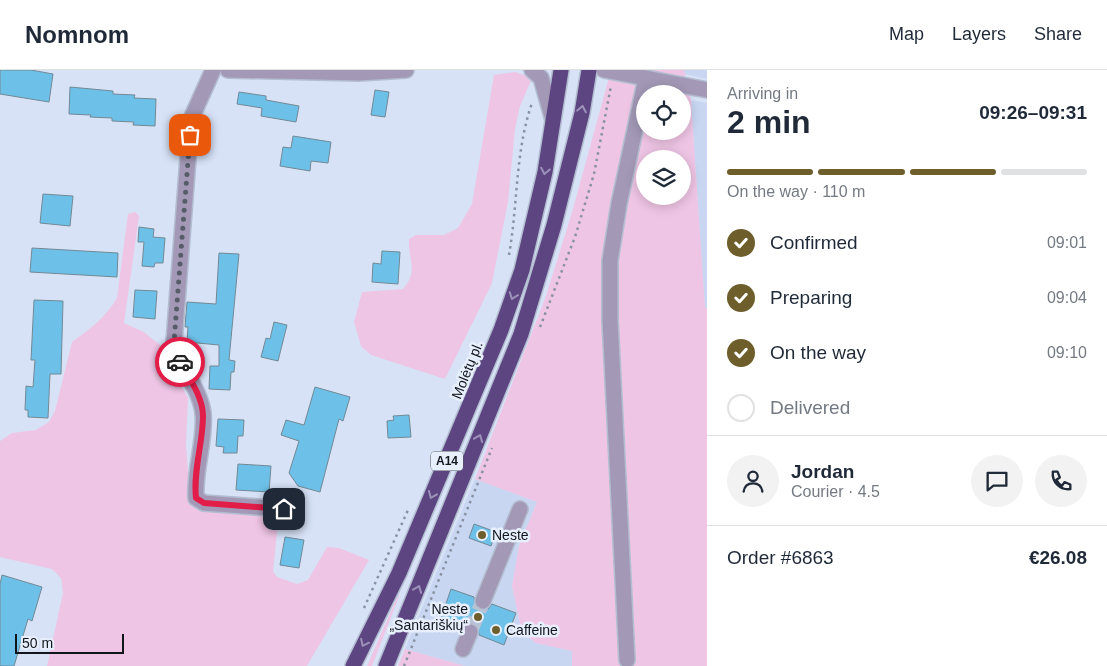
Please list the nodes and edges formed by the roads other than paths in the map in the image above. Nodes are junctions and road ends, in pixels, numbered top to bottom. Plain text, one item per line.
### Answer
1 (213, 70) edge
2 (228, 70) edge
3 (406, 70) edge
4 (561, 70) edge
5 (589, 70) edge
6 (604, 70) edge
7 (536, 74) edge
8 (646, 78) junction
9 (707, 90) edge
10 (554, 123) junction
11 (284, 509) dead end
12 (520, 509) dead end
13 (483, 600) tunnel mouth
14 (470, 632) tunnel mouth
15 (463, 649) dead end
16 (627, 660) dead end
17 (353, 666) edge
18 (386, 666) edge

1 - 11 street
2 - 3 street
4 - 10 highway, Molėtų pl. / A14
18 -> 5 highway, A14
6 - 8 street
7 - 10 street
8 - 9 street
8 - 16 street
10 -> 17 highway, Molėtų pl. / A14
12 - 13 street
14 - 15 street

